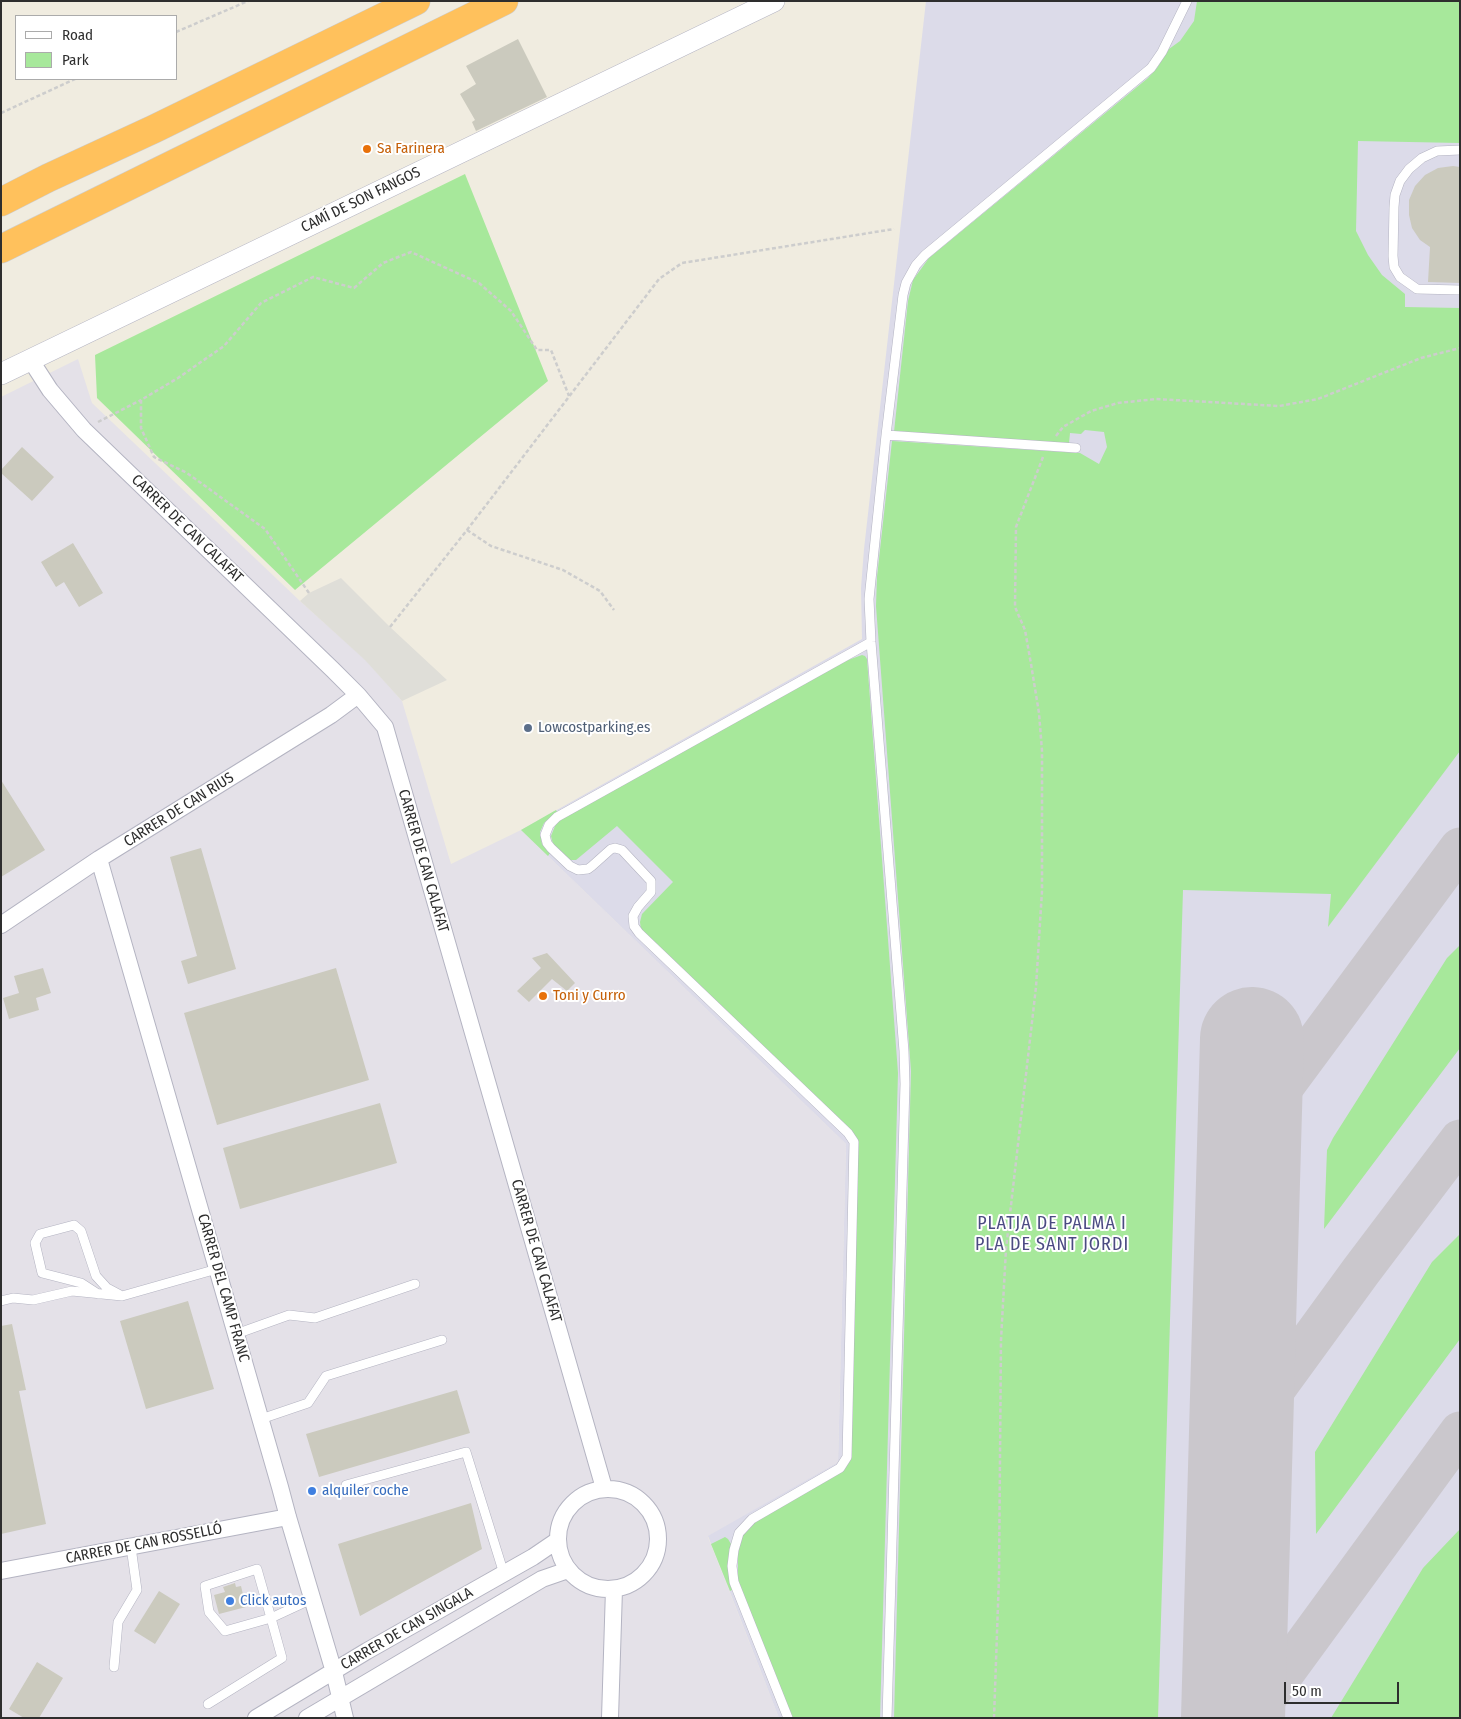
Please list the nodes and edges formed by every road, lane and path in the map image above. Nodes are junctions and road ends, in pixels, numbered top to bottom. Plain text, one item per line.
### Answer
1 (248, 1) edge
2 (416, 1) edge
3 (504, 1) edge
4 (774, 1) edge
5 (1187, 1) edge
6 (178, 31) edge
7 (73, 80) edge
8 (1, 113) edge
9 (1460, 150) edge
10 (48, 178) junction
11 (1, 189) edge
12 (1, 202) edge
13 (52, 224) junction
14 (894, 229) dead end
15 (1, 249) edge
16 (1, 263) edge
17 (1460, 290) edge
18 (1460, 348) edge
19 (30, 359) junction
20 (1, 374) edge
21 (569, 396) junction
22 (141, 400) junction
23 (84, 430) junction
24 (886, 435) junction
25 (1048, 447) junction
26 (1076, 448) dead end
27 (467, 530) junction
28 (309, 593) dead end
29 (614, 610) dead end
30 (390, 627) dead end
31 (871, 642) junction
32 (358, 695) junction
33 (98, 859) junction
34 (1, 925) edge
35 (217, 1269) junction
36 (415, 1284) dead end
37 (98, 1294) junction
38 (122, 1296) junction
39 (1, 1301) edge
40 (236, 1334) junction
41 (442, 1340) dead end
42 (261, 1419) junction
43 (346, 1485) dead end
44 (604, 1488) junction
45 (288, 1517) junction
46 (558, 1540) junction
47 (131, 1547) junction
48 (568, 1570) junction
49 (1, 1571) edge
50 (504, 1574) junction
51 (614, 1589) junction
52 (312, 1599) junction
53 (271, 1618) junction
54 (114, 1667) dead end
55 (334, 1672) junction
56 (340, 1699) junction
57 (208, 1704) dead end
58 (256, 1718) edge
59 (307, 1718) edge
60 (345, 1718) edge
61 (610, 1718) edge
62 (788, 1718) edge
63 (887, 1718) edge
64 (994, 1718) edge

1 - 6 path
2 - 10 highway
3 - 13 highway
4 - 19 street, CAMÍ DE SON FANGOS
5 - 24 lane
7 - 8 path
9 - 17 lane
10 - 11 highway
10 - 12 highway
13 - 15 highway
13 - 16 highway
14 - 21 path
18 - 25 path
19 - 20 street, CAMÍ DE SON FANGOS
19 - 23 street, CARRER DE CAN CALAFAT
21 - 22 path
21 - 27 path
22 - 23 path
22 - 28 path
23 - 32 street, CARRER DE CAN CALAFAT
24 - 25 lane
24 - 31 lane
25 - 26 lane
25 - 64 path
27 - 29 path
27 - 30 path
31 - 62 lane
31 - 63 lane
32 - 33 street, CARRER DE CAN RIUS
32 - 44 street, CARRER DE CAN CALAFAT
33 - 34 street, CARRER DE CAN RIUS
33 - 35 street, CARRER DEL CAMP FRANC
35 - 38 lane
35 - 40 street, CARRER DEL CAMP FRANC
36 - 40 lane
37 - 38 lane
37 - 38 lane
37 - 39 lane
40 - 42 street, CARRER DEL CAMP FRANC
41 - 42 lane
42 - 45 street, CARRER DEL CAMP FRANC
43 - 50 lane
44 - 46 street
44 - 51 street
45 - 47 street, CARRER DE CAN ROSSELLÓ
45 - 52 street, CARRER DEL CAMP FRANC
46 - 48 street
46 - 50 street, CARRER DE CAN SINGALA
47 - 49 street, CARRER DE CAN ROSSELLÓ
47 - 54 lane
48 - 51 street
48 - 56 street, CARRER DE CAN SINGALA
50 - 55 street, CARRER DE CAN SINGALA
51 - 61 street
52 - 53 lane
52 - 55 street, CARRER DEL CAMP FRANC
53 - 53 lane
53 - 57 lane
55 - 56 street, CARRER DEL CAMP FRANC
55 - 58 street, CARRER DE CAN SINGALA
56 - 59 street, CARRER DE CAN SINGALA
56 - 60 street, CARRER DEL CAMP FRANC

